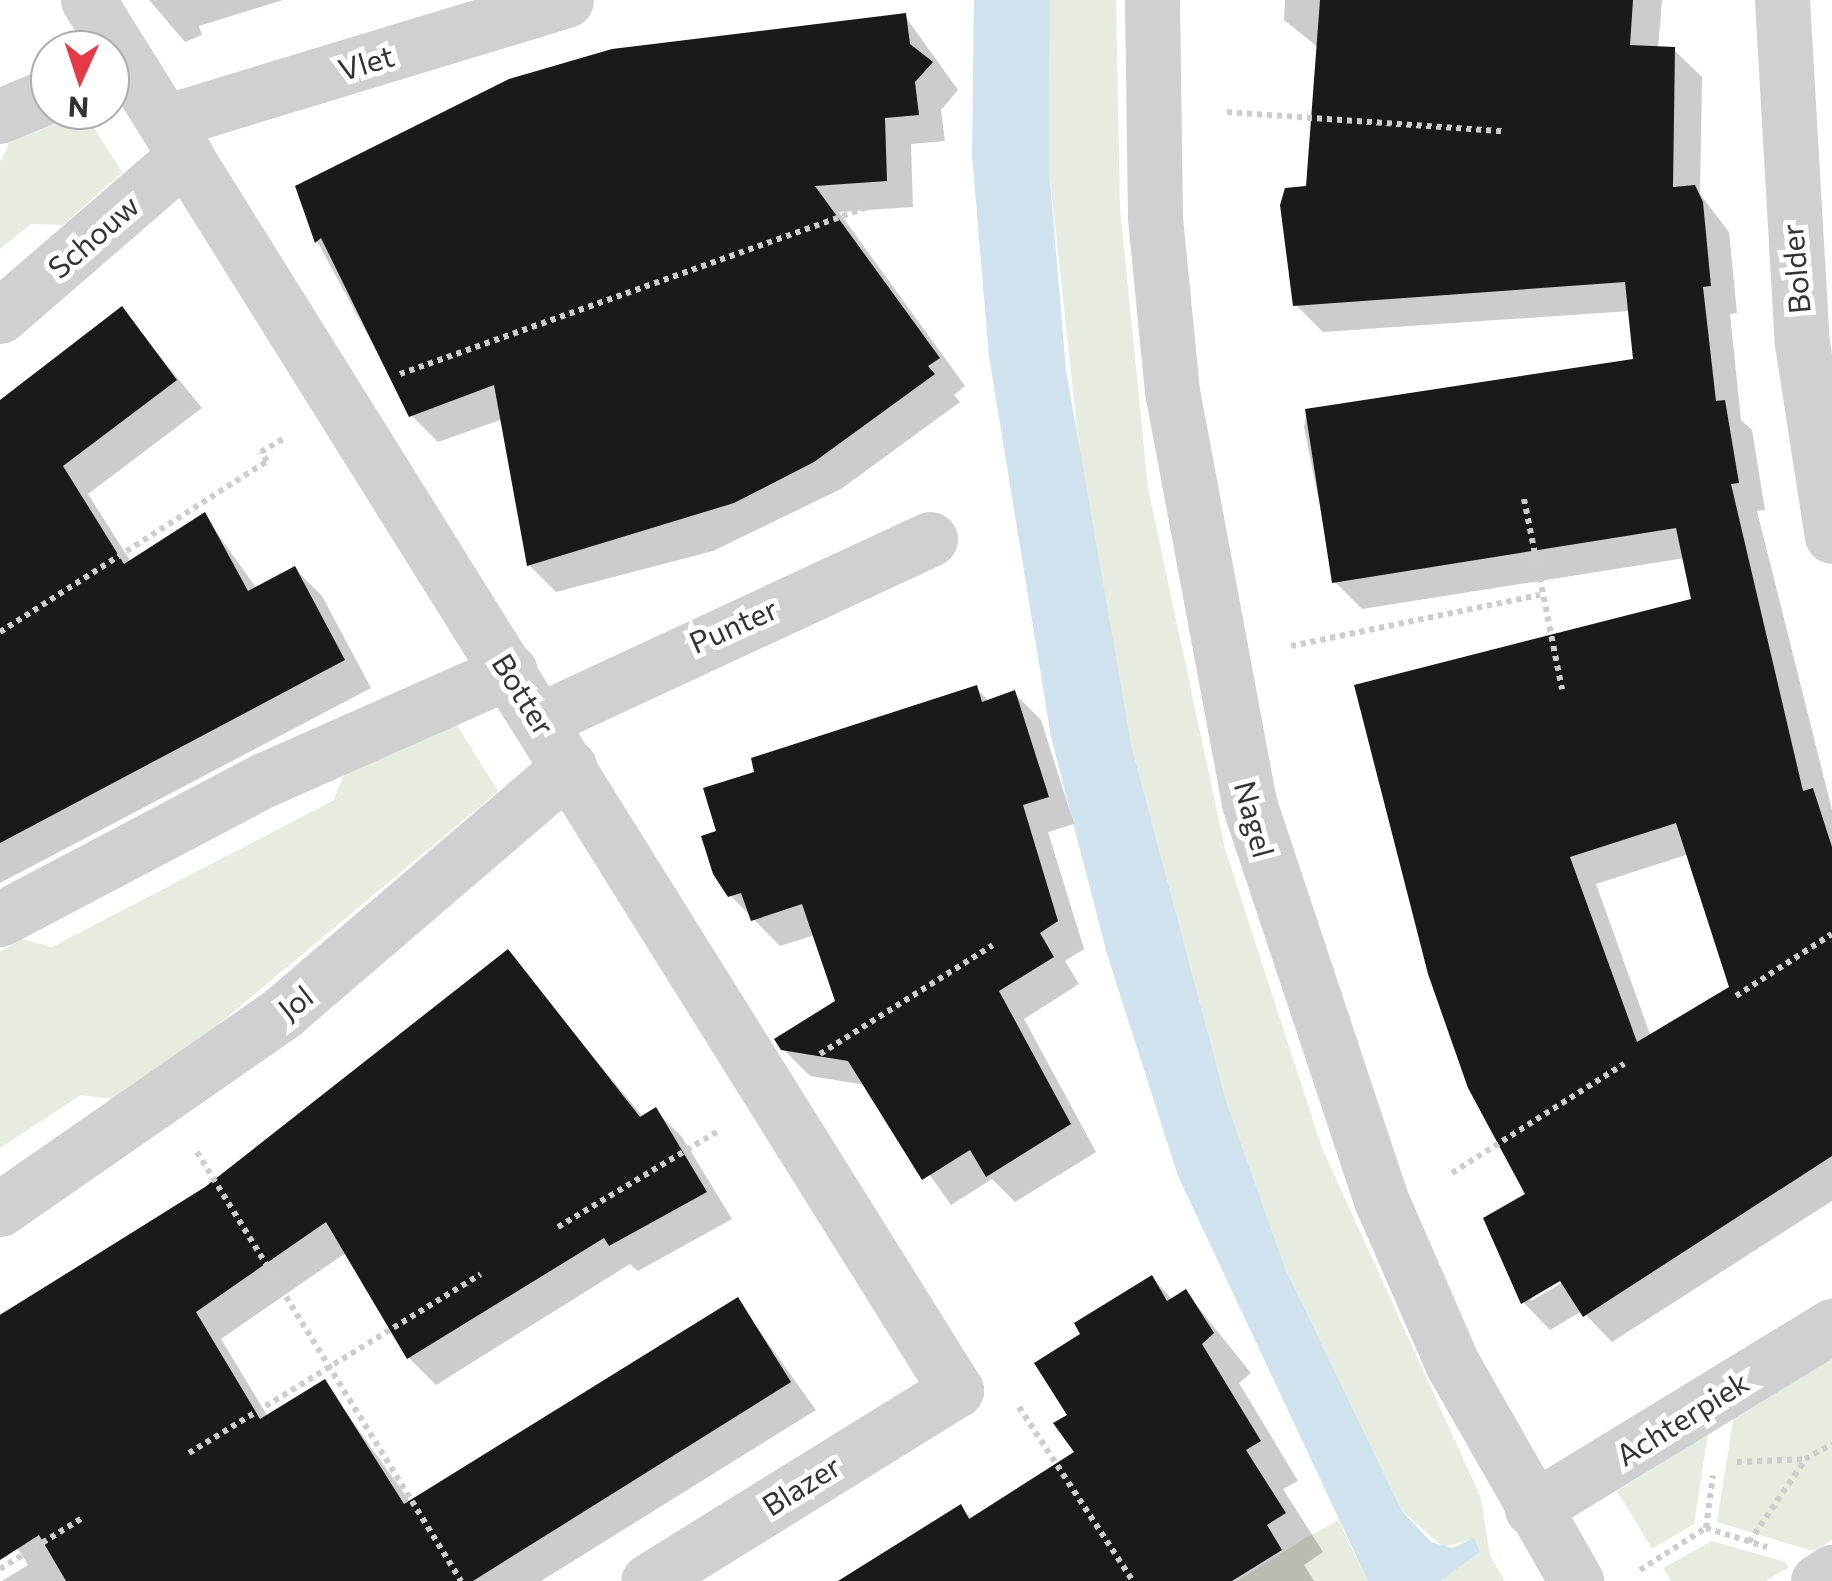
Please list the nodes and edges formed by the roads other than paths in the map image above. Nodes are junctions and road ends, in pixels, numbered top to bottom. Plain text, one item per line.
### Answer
1 (88, 0) edge
2 (566, 0) edge
3 (1152, 0) edge
4 (1782, 0) edge
5 (102, 30) edge
6 (130, 82) edge
7 (30, 103) edge
8 (0, 116) edge
9 (175, 138) junction
10 (0, 316) edge
11 (1832, 536) edge
12 (930, 539) dead end
13 (510, 671) junction
14 (540, 720) junction
15 (569, 767) junction
16 (0, 918) edge
17 (0, 1208) edge
18 (1832, 1326) edge
19 (956, 1390) joint
20 (1532, 1509) junction
21 (1832, 1572) edge
22 (648, 1581) edge
23 (1576, 1581) edge
24 (1818, 1581) edge

1 - 5 street, Botter
2 - 9 street, Vlet
3 - 20 street, Nagel
4 - 11 street, Bolder
6 - 9 street, Botter
7 - 8 street
9 - 10 street, Schouw
9 - 13 street, Botter
12 - 14 street, Punter
13 - 14 street, Botter
13 - 16 street
14 - 15 street, Botter
15 - 17 street, Jol
15 - 19 street, Botter
18 - 20 street, Achterpiek
19 - 22 street, Blazer
20 - 23 street, Nagel
21 - 24 street

